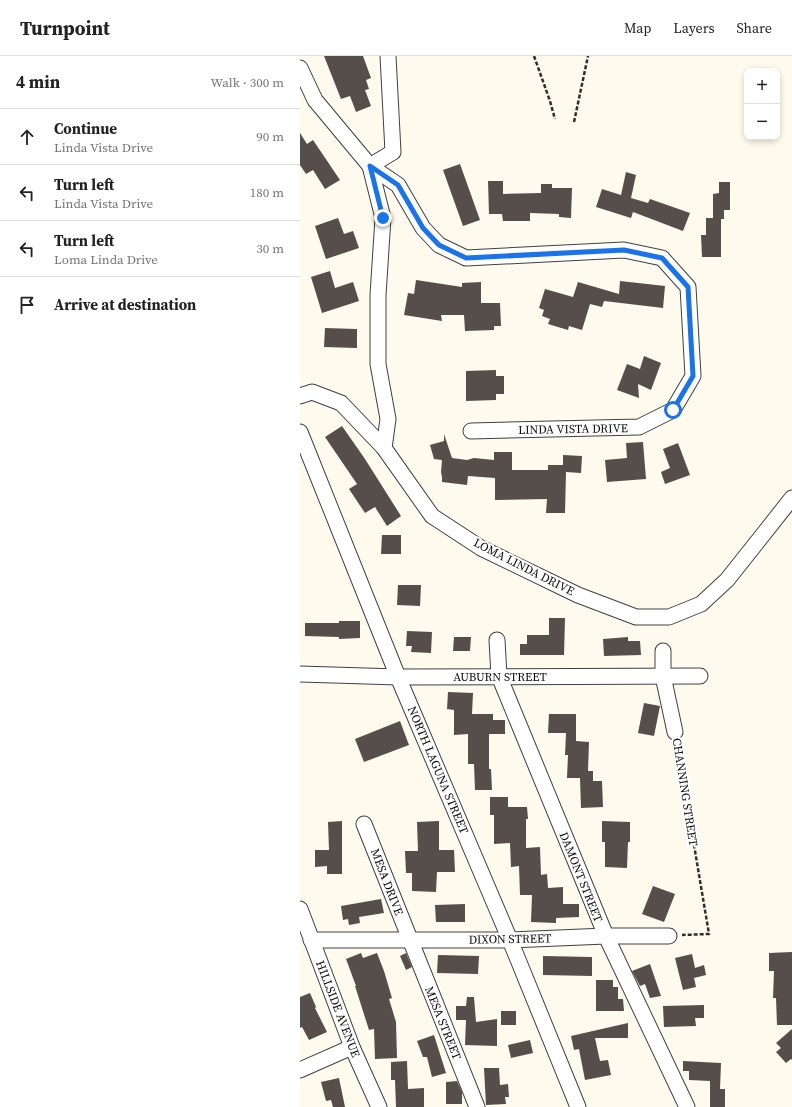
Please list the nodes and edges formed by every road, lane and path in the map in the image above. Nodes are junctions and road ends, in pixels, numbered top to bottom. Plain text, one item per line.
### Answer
1 (388, 56) edge
2 (534, 56) edge
3 (588, 56) edge
4 (300, 68) edge
5 (554, 119) dead end
6 (574, 122) dead end
7 (370, 166) junction
8 (300, 396) edge
9 (471, 431) dead end
10 (300, 432) edge
11 (384, 448) junction
12 (792, 498) edge
13 (497, 640) dead end
14 (664, 651) dead end
15 (300, 674) edge
16 (498, 676) junction
17 (664, 676) junction
18 (700, 676) dead end
19 (398, 678) junction
20 (675, 732) joint
21 (364, 824) dead end
22 (300, 909) edge
23 (606, 936) junction
24 (669, 936) joint
25 (409, 939) junction
26 (311, 940) junction
27 (510, 940) junction
28 (352, 1047) junction
29 (300, 1070) edge
30 (379, 1107) edge
31 (477, 1107) edge
32 (578, 1107) edge
33 (687, 1107) edge

1 - 7 street
2 - 5 path
3 - 6 path
4 - 7 street
7 - 9 street, LINDA VISTA DRIVE
7 - 11 street
8 - 11 street, LOMA LINDA DRIVE
10 - 19 street, NORTH LAGUNA STREET
11 - 12 street, LOMA LINDA DRIVE
13 - 16 street, DAMONT STREET
14 - 17 street, CHANNING STREET
15 - 19 street, AUBURN STREET
16 - 17 street, AUBURN STREET
16 - 19 street, AUBURN STREET
16 - 23 street, DAMONT STREET
17 - 18 street, AUBURN STREET
17 - 20 street, CHANNING STREET
19 - 27 street, NORTH LAGUNA STREET
20 - 24 path, CHANNING STREET
21 - 25 street, MESA DRIVE
22 - 26 street, HILLSIDE AVENUE
23 - 24 street, DIXON STREET
23 - 27 street, DIXON STREET
23 - 33 street, DAMONT STREET
25 - 26 street, DIXON STREET
25 - 27 street, DIXON STREET
25 - 31 street, MESA STREET
26 - 28 street, HILLSIDE AVENUE
27 - 32 street, NORTH LAGUNA STREET
28 - 29 street
28 - 30 street, HILLSIDE AVENUE

